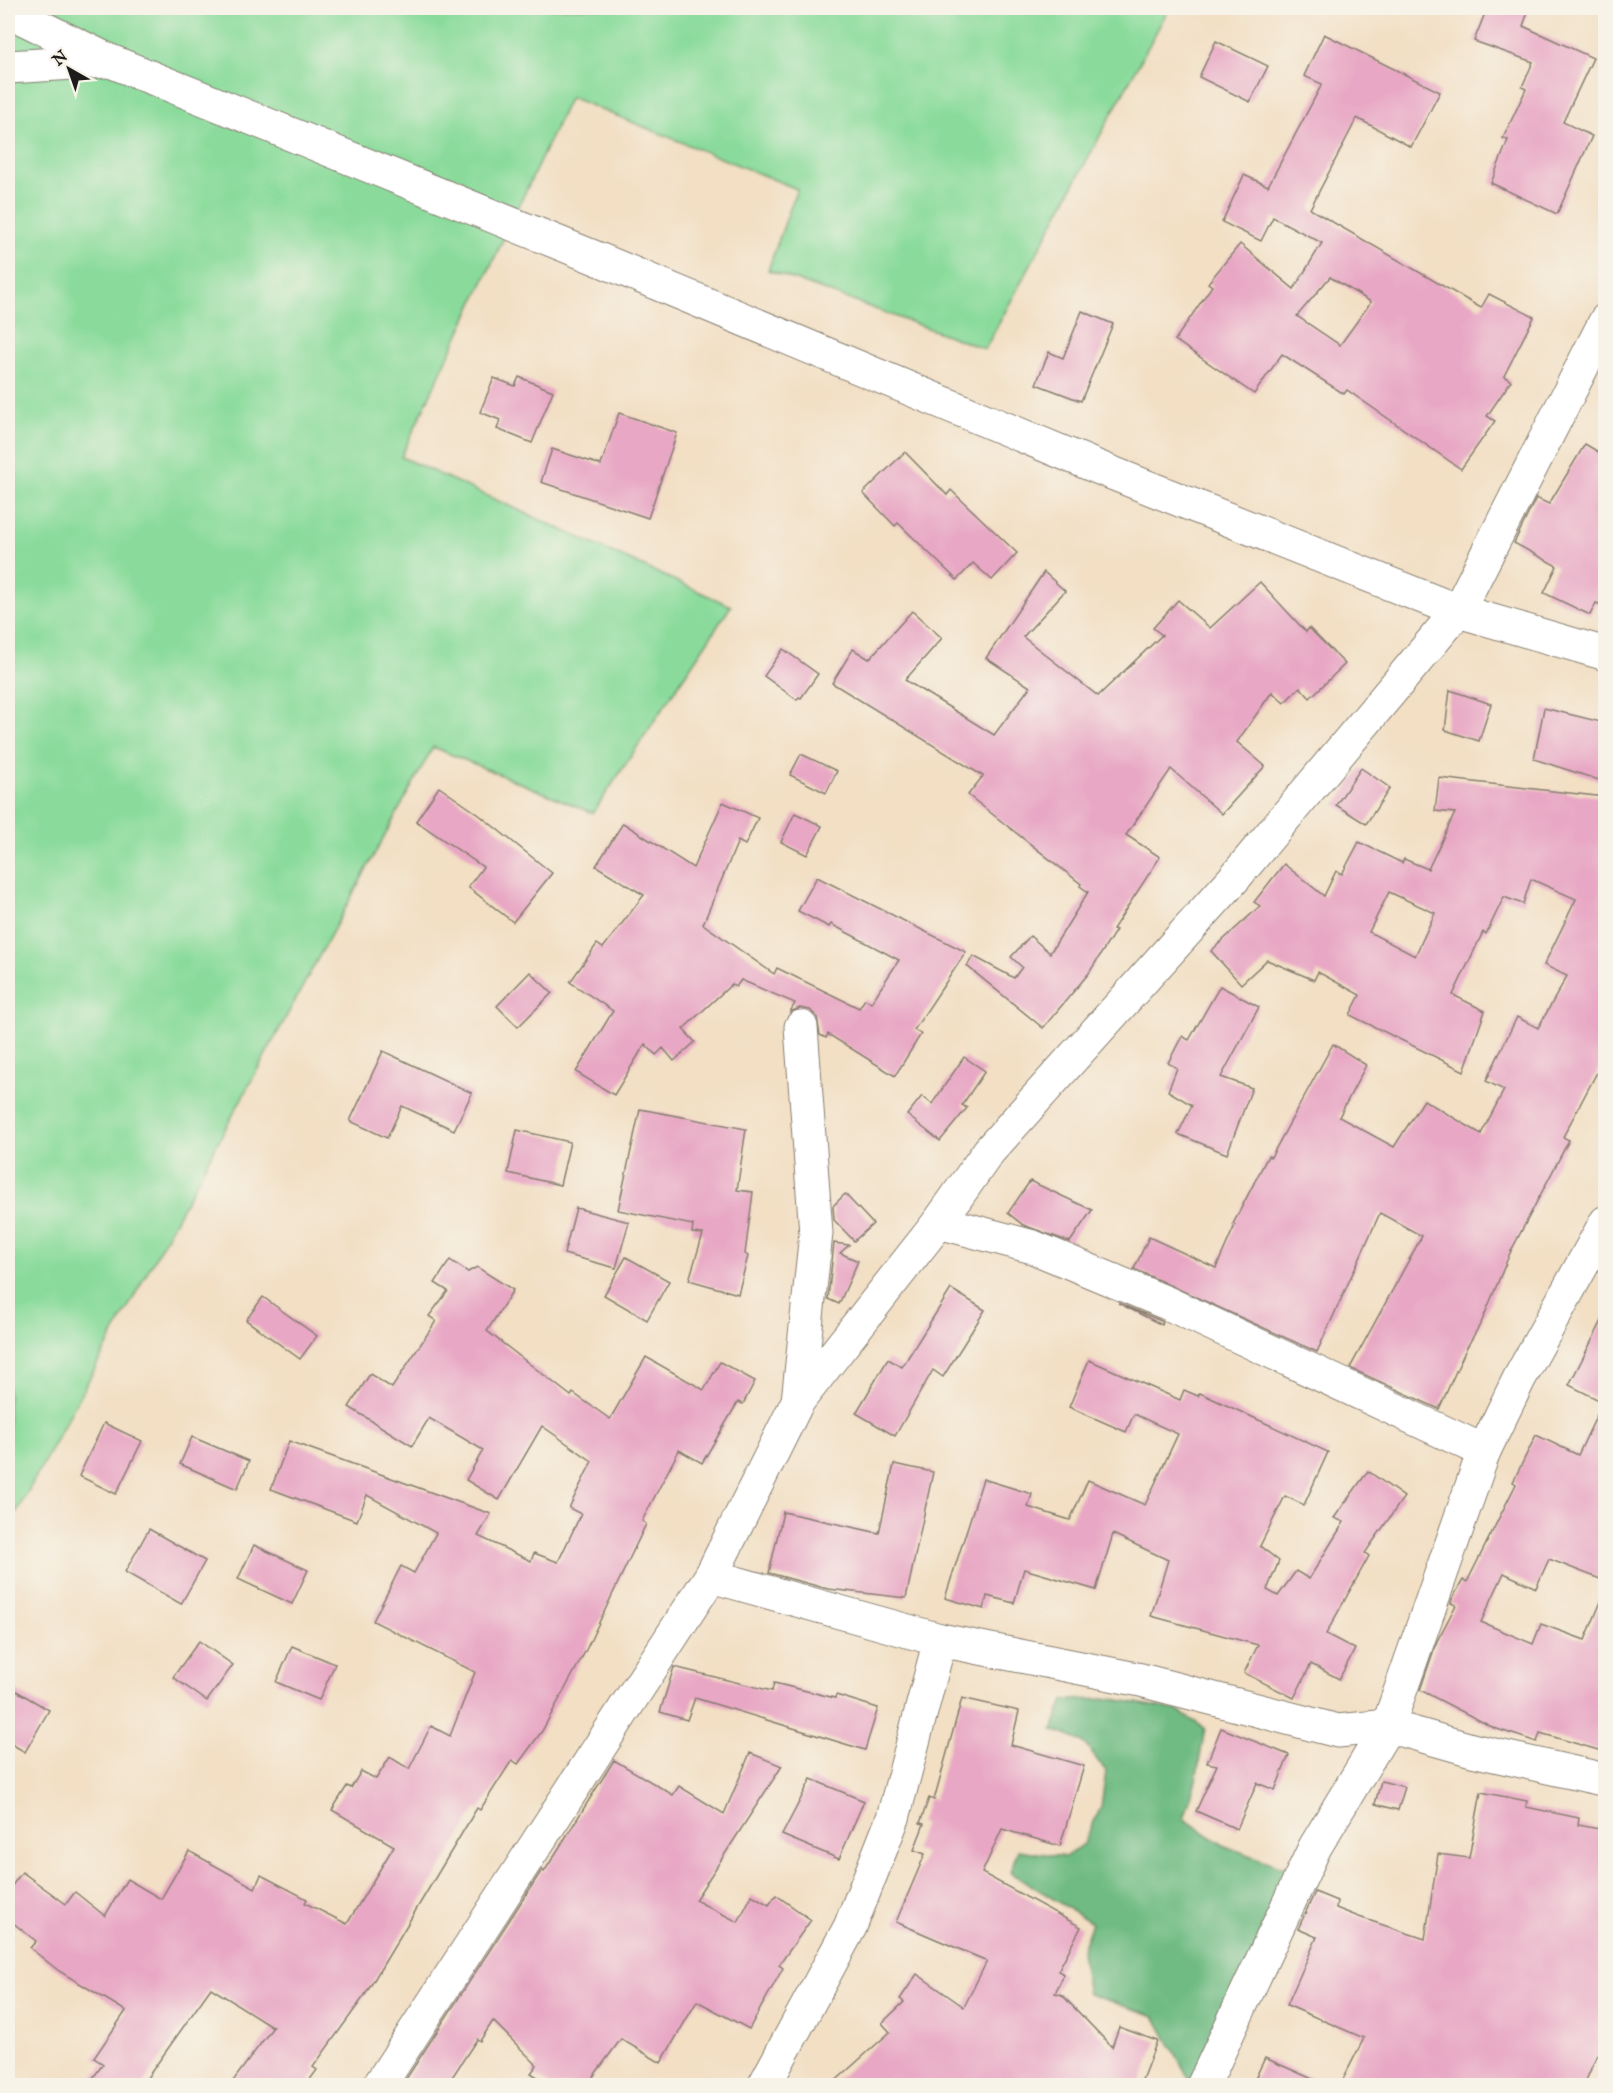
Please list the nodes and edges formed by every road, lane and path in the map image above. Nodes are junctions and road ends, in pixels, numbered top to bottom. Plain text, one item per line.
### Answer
1 (8, 11) edge
2 (108, 60) junction
3 (8, 67) edge
4 (1605, 320) edge
5 (1458, 611) junction
6 (1605, 654) edge
7 (801, 1027) dead end
8 (939, 1222) junction
9 (1605, 1222) edge
10 (798, 1401) junction
11 (1484, 1451) junction
12 (711, 1576) junction
13 (940, 1640) junction
14 (1388, 1726) junction
15 (1605, 1780) edge
16 (379, 2085) edge
17 (764, 2085) edge
18 (1203, 2085) edge

1 - 2 street
2 - 3 street
2 - 5 street
4 - 5 street
5 - 6 street
5 - 8 street
7 - 10 street
8 - 10 street
8 - 11 street
9 - 11 street
10 - 12 street
11 - 14 street
12 - 13 street
12 - 16 street
13 - 14 street
13 - 17 street
14 - 15 street
14 - 18 street

